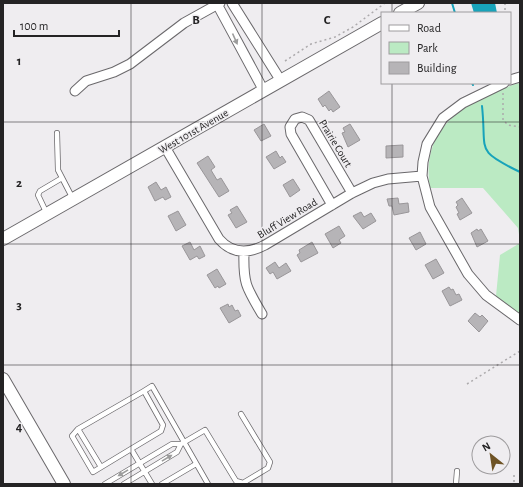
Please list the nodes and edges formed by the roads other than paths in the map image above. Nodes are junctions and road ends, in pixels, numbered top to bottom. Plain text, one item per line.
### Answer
1 (232, 3) edge
2 (418, 3) edge
3 (218, 4) edge
4 (402, 12) edge
5 (381, 24) edge
6 (281, 81) junction
7 (502, 84) edge
8 (75, 91) dead end
9 (264, 91) junction
10 (57, 133) dead end
11 (165, 147) junction
12 (422, 176) junction
13 (62, 178) junction
14 (352, 193) junction
15 (73, 199) junction
16 (332, 204) junction
17 (47, 214) junction
18 (3, 239) edge
19 (244, 252) junction
20 (262, 314) dead end
21 (520, 320) edge
22 (3, 379) edge
23 (144, 391) junction
24 (241, 414) dead end
25 (78, 429) junction
26 (183, 443) junction
27 (131, 449) junction
28 (139, 463) junction
29 (196, 464) junction
30 (100, 467) junction
31 (457, 471) dead end
32 (144, 472) junction
33 (64, 484) edge
34 (105, 484) edge
35 (124, 484) edge
36 (152, 484) edge
37 (162, 484) edge
38 (208, 484) edge
39 (456, 484) edge

1 - 6 street
2 - 4 street
3 - 8 street
3 -> 9 street
5 - 6 street, West 101st Avenue
6 - 9 street, West 101st Avenue
7 - 12 street
9 - 11 street, West 101st Avenue
10 - 13 lane
11 - 15 street, West 101st Avenue
11 - 19 street
12 - 14 street, Bluff View Road
12 - 21 street
13 - 15 lane
13 - 17 lane
14 - 16 street, Bluff View Road
14 - 16 street, Prairie Court
15 - 17 street, West 101st Avenue
16 - 19 street, Bluff View Road
17 - 18 street, West 101st Avenue
19 - 20 street
22 - 33 street
23 - 25 lane
23 - 26 lane
23 - 27 lane
24 - 26 lane
25 - 30 lane
25 - 30 lane
26 - 28 lane
26 - 29 lane
32 -> 26 lane
27 - 28 lane
27 - 30 lane
28 - 32 lane
28 -> 34 lane
29 - 37 lane
29 - 38 lane
31 - 39 lane
32 - 35 lane
32 - 36 lane

